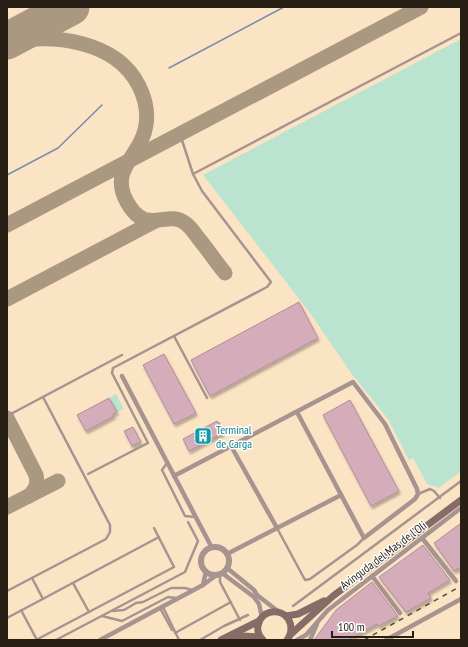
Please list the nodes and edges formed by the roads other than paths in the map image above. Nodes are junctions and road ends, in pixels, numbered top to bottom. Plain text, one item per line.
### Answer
1 (461, 33) edge
2 (180, 134) dead end
3 (194, 174) junction
4 (174, 336) junction
5 (122, 355) dead end
6 (119, 357) junction
7 (122, 363) junction
8 (122, 376) dead end
9 (43, 397) junction
10 (207, 398) dead end
11 (296, 412) junction
12 (7, 416) edge
13 (231, 446) junction
14 (167, 463) junction
15 (88, 474) dead end
16 (174, 476) junction
17 (461, 481) edge
18 (418, 494) junction
19 (341, 495) junction
20 (440, 498) junction
21 (461, 500) edge
22 (461, 508) edge
23 (195, 517) junction
24 (188, 522) dead end
25 (154, 528) dead end
26 (277, 528) junction
27 (159, 537) junction
28 (364, 538) junction
29 (422, 538) junction
30 (212, 548) junction
31 (227, 554) junction
32 (227, 568) junction
33 (206, 571) junction
34 (220, 574) junction
35 (372, 576) junction
36 (32, 578) junction
37 (456, 581) dead end
38 (73, 583) junction
39 (203, 585) junction
40 (7, 591) edge
41 (192, 591) junction
42 (333, 596) junction
43 (178, 598) junction
44 (43, 599) junction
45 (461, 599) edge
46 (230, 602) junction
47 (293, 606) dead end
48 (162, 607) junction
49 (21, 610) junction
50 (110, 611) junction
51 (88, 612) junction
52 (400, 613) dead end
53 (283, 614) junction
54 (248, 615) dead end
55 (101, 616) junction
56 (7, 618) edge
57 (261, 619) junction
58 (240, 620) junction
59 (319, 620) junction
60 (174, 632) junction
61 (288, 638) edge
62 (106, 639) edge
63 (261, 639) edge
64 (37, 640) edge
65 (56, 640) edge
66 (179, 640) edge
67 (200, 640) edge
68 (221, 640) edge
69 (224, 640) edge
70 (297, 640) edge
71 (310, 640) edge
72 (386, 640) edge

1 - 3 lane
2 - 3 lane
3 - 4 lane
4 - 7 lane
4 - 10 lane
5 - 6 lane
6 - 7 lane
6 - 9 lane
7 - 15 lane
8 - 14 street
9 - 12 lane
9 - 36 lane
11 - 13 street
11 - 18 street
11 - 19 street
13 - 16 street
13 - 26 street
14 - 16 street
14 - 23 lane
16 - 23 street
17 - 20 lane
18 - 20 lane
18 - 28 street
19 - 26 street
19 - 28 street
20 - 47 lane
21 - 42 main road
22 - 29 street, Avinguda del Mas de l'Oli
23 - 30 street
24 - 50 lane
25 - 27 lane
26 - 28 lane
26 - 31 street
27 - 38 lane
27 - 51 lane
29 - 35 street, Avinguda del Mas de l'Oli
29 - 37 street
30 - 31 street
30 - 33 street
31 - 32 street
32 - 34 street
32 - 53 street
33 - 34 street
33 - 39 street
34 - 39 street
34 - 46 lane
34 - 57 street
35 - 52 street
35 - 59 street, Avinguda del Mas de l'Oli
36 - 40 lane
36 - 44 lane
38 - 44 lane
38 - 51 lane
39 - 41 street
41 - 43 street
41 - 50 lane
42 - 53 main road
42 - 61 main road
43 - 48 street
43 - 55 lane
44 - 49 lane
45 - 72 street
46 - 58 lane
46 - 60 lane
48 - 60 lane
48 - 62 street
49 - 56 lane
49 - 64 lane
50 - 55 lane
51 - 64 lane
53 - 57 main road
53 - 61 main road
54 - 58 lane
55 - 65 lane
57 - 63 main road
57 - 68 main road
58 - 67 lane
59 - 70 street, Avinguda del Mas de l'Oli
59 - 71 street, Avinguda del Mas de l'Oli
60 - 66 lane
63 - 69 main road

